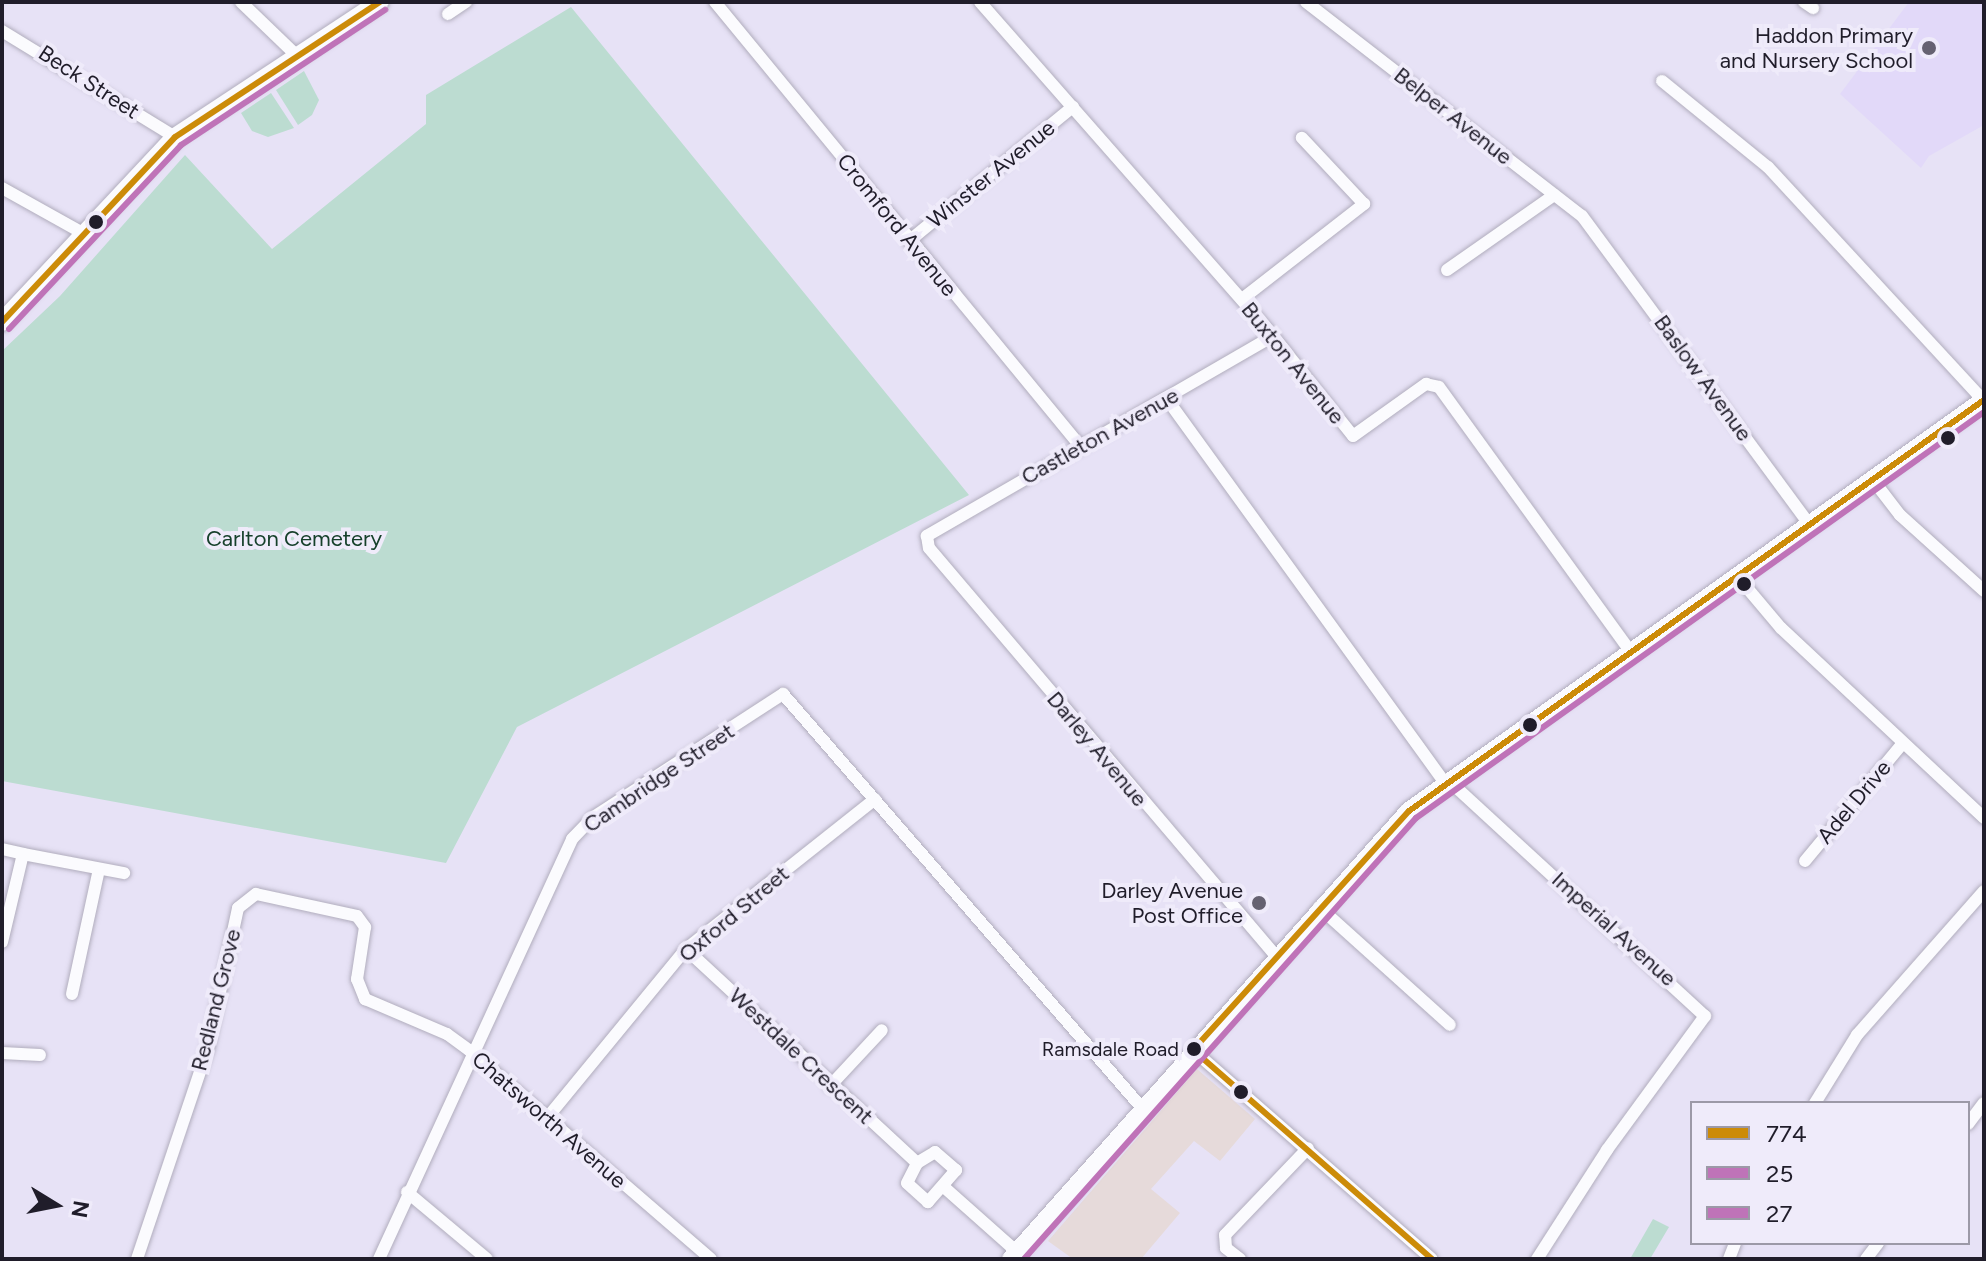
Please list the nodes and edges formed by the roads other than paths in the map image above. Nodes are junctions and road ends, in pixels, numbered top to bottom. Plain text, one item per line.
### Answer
1 (241, 2) edge
2 (380, 2) edge
3 (715, 2) edge
4 (980, 2) edge
5 (1306, 2) edge
6 (2, 31) edge
7 (296, 55) junction
8 (1662, 81) dead end
9 (1073, 107) junction
10 (175, 137) junction
11 (1302, 138) dead end
12 (2, 188) edge
13 (1554, 195) junction
14 (1597, 233) joint
15 (86, 235) junction
16 (909, 241) junction
17 (1447, 270) dead end
18 (1242, 299) junction
19 (2, 322) edge
20 (1273, 336) junction
21 (1167, 399) junction
22 (1984, 400) edge
23 (1081, 447) junction
24 (1873, 480) junction
25 (1809, 524) junction
26 (927, 536) joint
27 (1737, 576) junction
28 (1984, 591) edge
29 (1631, 652) junction
30 (1903, 743) junction
31 (1447, 782) junction
32 (875, 799) junction
33 (1984, 818) edge
34 (2, 849) edge
35 (23, 854) junction
36 (1805, 861) dead end
37 (99, 869) junction
38 (124, 873) dead end
39 (1984, 891) edge
40 (1319, 907) junction
41 (2, 942) edge
42 (686, 949) junction
43 (1276, 956) junction
44 (72, 994) dead end
45 (374, 1002) joint
46 (1450, 1025) dead end
47 (882, 1030) dead end
48 (1193, 1050) junction
49 (470, 1051) junction
50 (2, 1053) edge
51 (40, 1055) dead end
52 (830, 1086) junction
53 (1816, 1101) edge
54 (1984, 1103) edge
55 (1142, 1108) junction
56 (547, 1118) junction
57 (1970, 1121) edge
58 (1308, 1148) junction
59 (917, 1163) junction
60 (945, 1188) junction
61 (407, 1192) junction
62 (1014, 1256) edge
63 (137, 1259) edge
64 (379, 1259) edge
65 (487, 1259) edge
66 (711, 1259) edge
67 (1240, 1259) edge
68 (1432, 1259) edge
69 (1537, 1259) edge

1 - 7 street
2 - 7 street
3 - 16 street, Cromford Avenue
4 - 9 street, Buxton Avenue
5 - 13 street, Belper Avenue
6 - 10 street, Beck Street
7 - 10 street
8 - 22 street
9 - 16 street, Winster Avenue
9 - 18 street, Buxton Avenue
10 - 15 street
11 - 18 street
12 - 15 street
13 - 14 street, Belper Avenue
13 - 17 street
14 - 25 street, Baslow Avenue
15 - 19 street
16 - 23 street, Cromford Avenue
18 - 20 street, Buxton Avenue
20 - 21 street, Castleton Avenue
20 - 29 street, Buxton Avenue
21 - 23 street, Castleton Avenue
21 - 31 street, Imperial Avenue
22 - 24 street
23 - 26 street, Castleton Avenue
24 - 25 street
24 - 28 street
25 - 27 street
26 - 43 street, Darley Avenue
27 - 29 street
27 - 30 street
29 - 31 street
30 - 33 street
30 - 36 street, Adel Drive
31 - 40 street
31 - 69 street, Imperial Avenue
32 - 42 street, Oxford Street
32 - 49 street, Cambridge Street
32 - 55 street
34 - 35 street
35 - 37 street
35 - 41 street
37 - 38 street
37 - 44 street
39 - 53 street
40 - 43 street
40 - 46 street
42 - 52 street, Westdale Crescent
42 - 56 street, Oxford Street
43 - 48 street
45 - 49 street, Chatsworth Avenue
45 - 63 street, Redland Grove
47 - 52 street
48 - 55 street
48 - 58 street
49 - 56 street, Chatsworth Avenue
49 - 61 street, Cambridge Street
50 - 51 street
52 - 59 street, Westdale Crescent
54 - 57 street
55 - 62 street
56 - 66 street, Chatsworth Avenue
58 - 67 street
58 - 68 street
59 - 60 street
59 - 60 street
60 - 62 street
61 - 64 street, Cambridge Street
61 - 65 street

